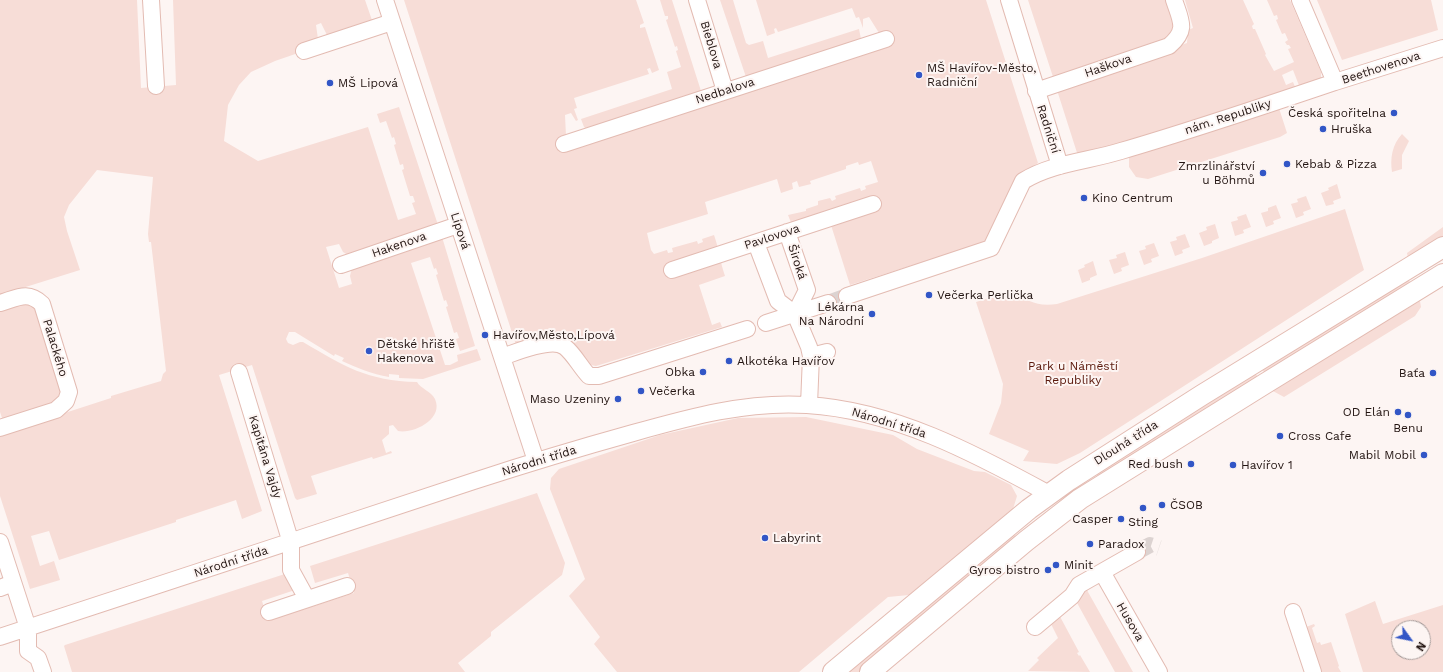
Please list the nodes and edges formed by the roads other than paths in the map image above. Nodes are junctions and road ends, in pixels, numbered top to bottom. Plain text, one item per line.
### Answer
1 (151, 0) edge
2 (385, 0) edge
3 (697, 0) edge
4 (1009, 0) edge
5 (1174, 0) edge
6 (1300, 0) edge
7 (392, 22) junction
8 (886, 39) dead end
9 (1443, 48) edge
10 (304, 51) dead end
11 (1335, 82) junction
12 (156, 86) dead end
13 (725, 91) junction
14 (1036, 91) junction
15 (564, 144) dead end
16 (1060, 166) junction
17 (873, 204) dead end
18 (458, 225) junction
19 (787, 232) junction
20 (756, 243) junction
21 (1443, 247) edge
22 (341, 266) dead end
23 (672, 270) dead end
24 (1443, 274) edge
25 (847, 296) tunnel mouth
26 (0, 303) edge
27 (828, 303) tunnel mouth
28 (795, 314) junction
29 (766, 323) dead end
30 (747, 329) dead end
31 (827, 352) dead end
32 (812, 356) junction
33 (502, 357) junction
34 (239, 372) dead end
35 (809, 405) junction
36 (0, 428) edge
37 (536, 461) junction
38 (1049, 494) junction
39 (1080, 500) junction
40 (0, 542) edge
41 (291, 542) junction
42 (1137, 552) tunnel mouth
43 (3, 561) edge
44 (1102, 572) junction
45 (7, 586) edge
46 (347, 586) dead end
47 (308, 599) junction
48 (269, 612) dead end
49 (1293, 612) dead end
50 (1036, 627) dead end
51 (28, 628) junction
52 (0, 637) edge
53 (43, 672) edge
54 (833, 672) edge
55 (870, 672) edge
56 (1159, 672) edge
57 (1314, 672) edge

1 - 12 street
2 - 7 street, Lípová
3 - 13 street, Bieblova
4 - 14 street, Radniční
5 - 14 street, Haškova
6 - 11 street, Beethovenova
7 - 10 street
7 - 18 street, Lípová
8 - 13 street, Nedbalova
9 - 11 street, Beethovenova
11 - 16 street, nám. Republiky
13 - 15 street, Nedbalova
14 - 16 street, Radniční
16 - 25 street, nám. Republiky
17 - 19 street, Pavlovova
18 - 22 street, Hakenova
18 - 33 street, Lípová
19 - 20 street, Pavlovova
19 - 28 street, Široká
20 - 23 street, Pavlovova
20 - 28 street
21 - 38 main road, Dlouhá třída
24 - 39 main road
26 - 36 street, Palackého
27 - 28 street
28 - 29 street
28 - 32 street
30 - 33 street
31 - 32 street
32 - 35 street
33 - 37 street, Lípová
34 - 41 street, Kapitána Vajdy
35 - 37 street, Národní třída
35 - 38 street, Národní třída
37 - 41 street, Národní třída
38 - 39 main road, Národní třída
38 - 54 main road, Dlouhá třída
39 - 55 main road
40 - 43 street
41 - 47 street, Kapitána Vajdy
41 - 51 street, Národní třída
42 - 44 street
43 - 45 street
44 - 50 street
44 - 56 street, Husova
45 - 51 street
46 - 47 street
47 - 48 street
49 - 57 street
51 - 52 street, Národní třída
51 - 53 street

